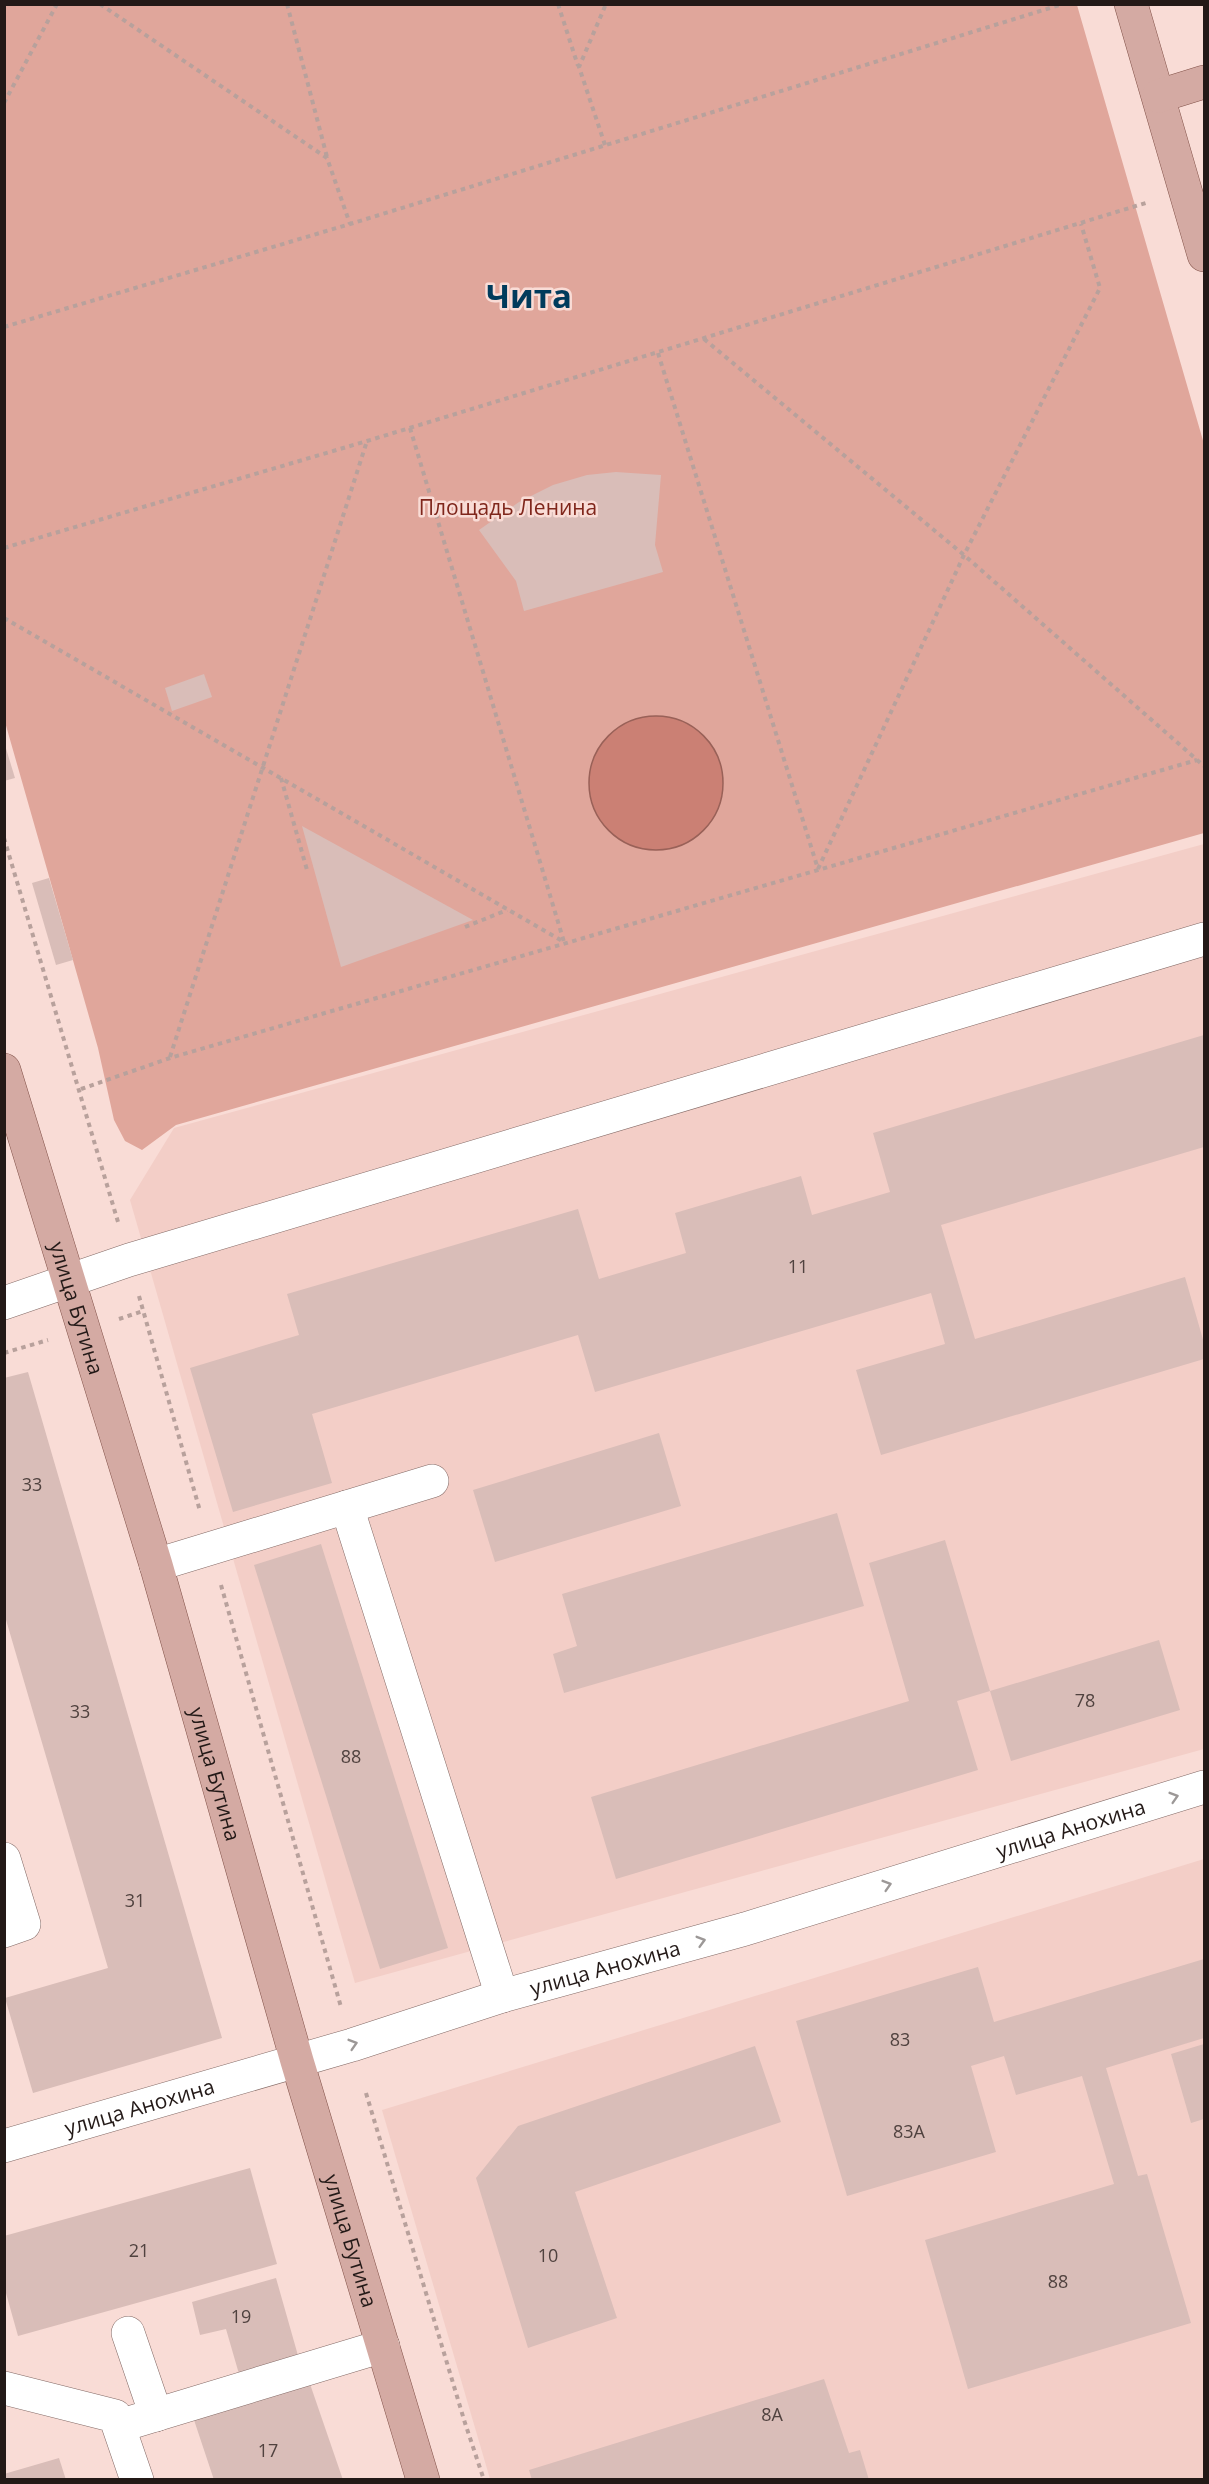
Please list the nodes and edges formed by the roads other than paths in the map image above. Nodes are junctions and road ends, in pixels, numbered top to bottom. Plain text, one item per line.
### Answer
1 (1131, 4) edge
2 (1204, 82) edge
3 (1159, 96) junction
4 (1204, 255) edge
5 (1204, 939) edge
6 (4, 1070) edge
7 (68, 1280) junction
8 (4, 1303) edge
9 (432, 1481) dead end
10 (347, 1507) junction
11 (156, 1565) junction
12 (1204, 1787) edge
13 (4, 1858) edge
14 (4, 1931) edge
15 (502, 1996) junction
16 (297, 2061) junction
17 (4, 2146) edge
18 (128, 2333) dead end
19 (383, 2346) junction
20 (4, 2388) edge
21 (156, 2415) junction
22 (119, 2426) junction
23 (137, 2480) edge
24 (423, 2480) edge

1 - 3 main road
2 - 3 main road
3 - 4 main road
5 - 7 street
6 - 7 main road, улица Бутина
7 - 8 street
7 - 11 main road, улица Бутина
9 - 10 street
10 - 11 street
10 - 15 street
11 - 16 main road, улица Бутина
15 -> 12 street, улица Анохина
13 - 14 street
16 -> 15 street, улица Анохина
16 - 17 street, улица Анохина
16 - 19 main road, улица Бутина
18 - 21 street
19 - 21 street
19 - 24 main road, улица Бутина
20 - 22 street
21 - 22 street
22 - 23 street

